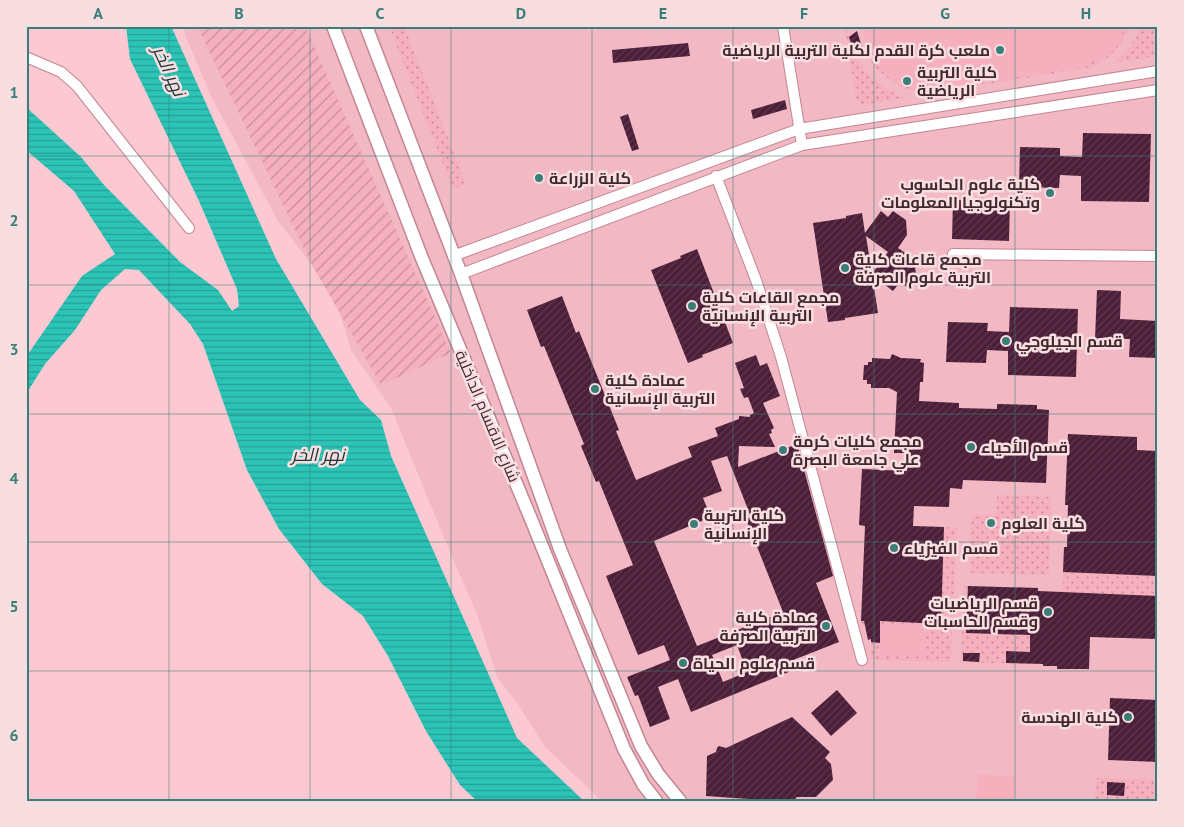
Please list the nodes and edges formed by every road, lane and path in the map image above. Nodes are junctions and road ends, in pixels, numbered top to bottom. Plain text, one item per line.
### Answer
1 (333, 26) edge
2 (366, 26) edge
3 (783, 26) edge
4 (26, 57) edge
5 (1158, 71) edge
6 (1158, 90) edge
7 (799, 128) junction
8 (802, 145) junction
9 (716, 176) junction
10 (189, 228) dead end
11 (953, 254) dead end
12 (453, 256) junction
13 (1158, 256) edge
14 (461, 274) junction
15 (862, 660) dead end
16 (666, 785) junction
17 (654, 799) edge
18 (680, 801) edge

1 - 17 street, شارع الاقسام الداخلية
2 - 12 street, شارع الاقسام الداخلية
3 - 7 street
4 - 10 street
5 - 7 street
6 - 8 street
7 - 8 street
7 - 12 street
8 - 9 street
9 - 14 street
9 - 15 street
11 - 13 street
12 - 14 street, شارع الاقسام الداخلية
14 - 16 street, شارع الاقسام الداخلية
16 - 17 street
16 - 18 street, شارع الاقسام الداخلية

